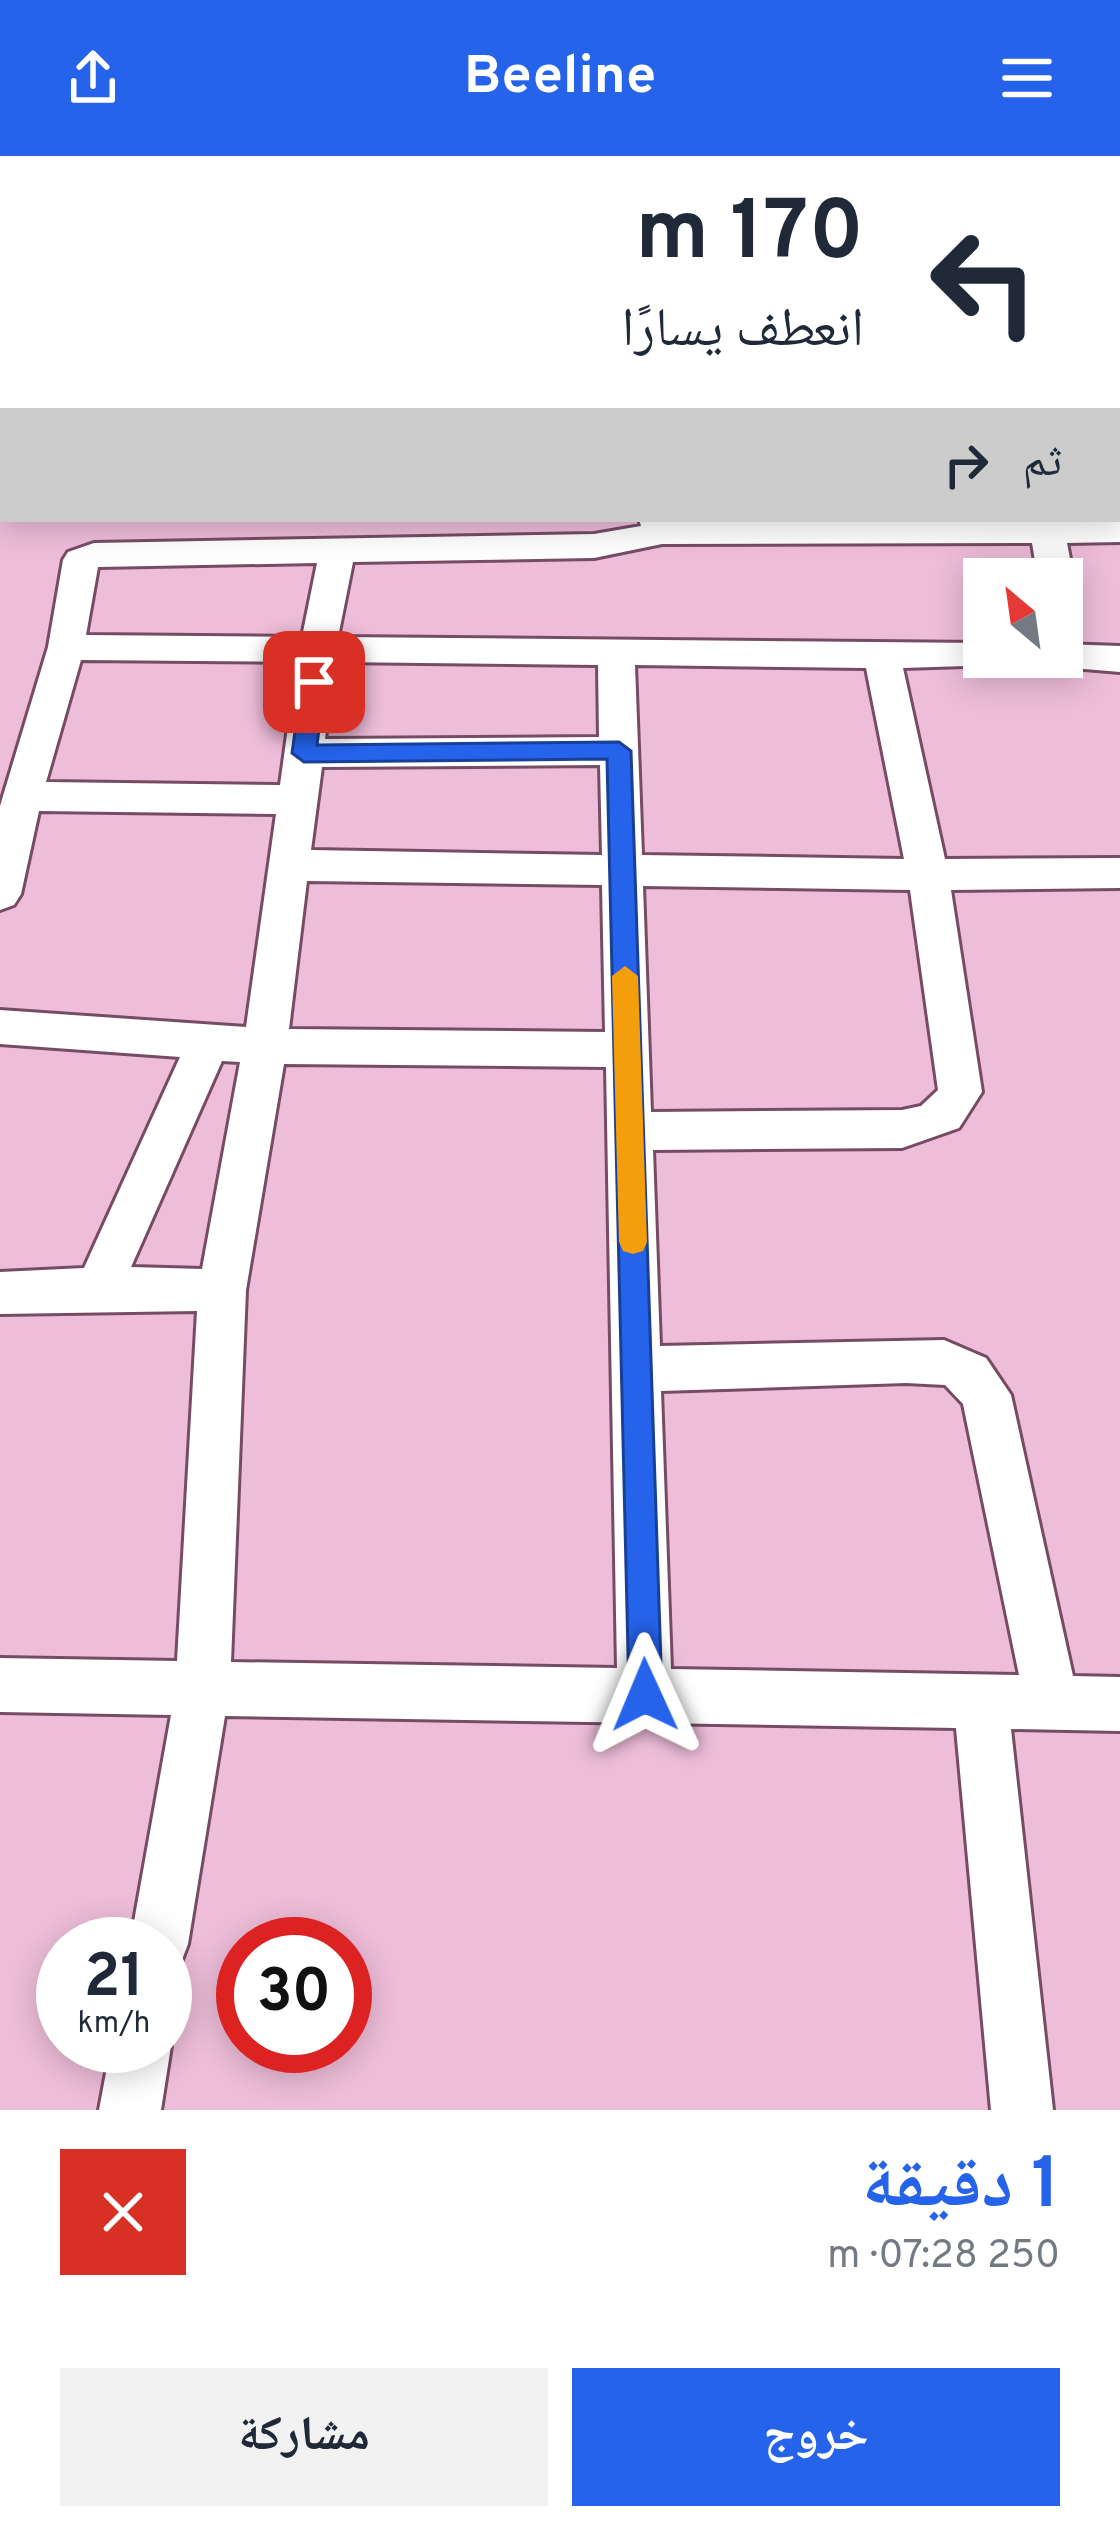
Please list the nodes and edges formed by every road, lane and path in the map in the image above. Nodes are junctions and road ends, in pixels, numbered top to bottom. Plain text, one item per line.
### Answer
1 (659, 526) edge
2 (1083, 528) edge
3 (338, 548) junction
4 (1067, 558) edge
5 (66, 647) junction
6 (318, 647) junction
7 (616, 650) junction
8 (1083, 650) edge
9 (882, 655) junction
10 (963, 656) edge
11 (1120, 659) edge
12 (619, 751) junction
13 (304, 753) junction
14 (22, 796) junction
15 (298, 800) junction
16 (289, 866) junction
17 (622, 871) junction
18 (1120, 873) edge
19 (928, 875) junction
20 (0, 894) edge
21 (0, 1027) edge
22 (208, 1044) junction
23 (265, 1046) junction
24 (627, 1050) junction
25 (629, 1131) junction
26 (98, 1288) junction
27 (222, 1291) junction
28 (0, 1293) edge
29 (637, 1369) junction
30 (0, 1685) edge
31 (203, 1687) junction
32 (645, 1695) junction
33 (981, 1701) junction
34 (1052, 1702) junction
35 (1120, 1704) edge
36 (164, 1917) edge
37 (136, 2073) edge
38 (130, 2110) edge
39 (1022, 2110) edge

1 - 2 street
1 - 3 street
2 - 4 street
3 - 5 street
3 - 6 street
5 - 6 street
5 - 14 street
6 - 7 street
6 - 13 street
7 - 9 street
7 - 12 street
8 - 11 street
9 - 10 street
9 - 19 street
12 - 13 street
12 - 17 street
13 - 15 street
14 - 15 street
14 - 20 street
15 - 16 street
16 - 17 street
16 - 23 street
17 - 19 street
17 - 24 street
18 - 19 street
19 - 25 street
21 - 22 street
22 - 23 street
22 - 26 street
23 - 24 street
23 - 27 street
24 - 25 street
25 - 29 street
26 - 27 street
26 - 28 street
27 - 31 street
29 - 32 street
29 - 34 street
30 - 31 street
31 - 32 street
31 - 36 street
32 - 33 street
33 - 34 street
33 - 39 street
34 - 35 street
37 - 38 street

